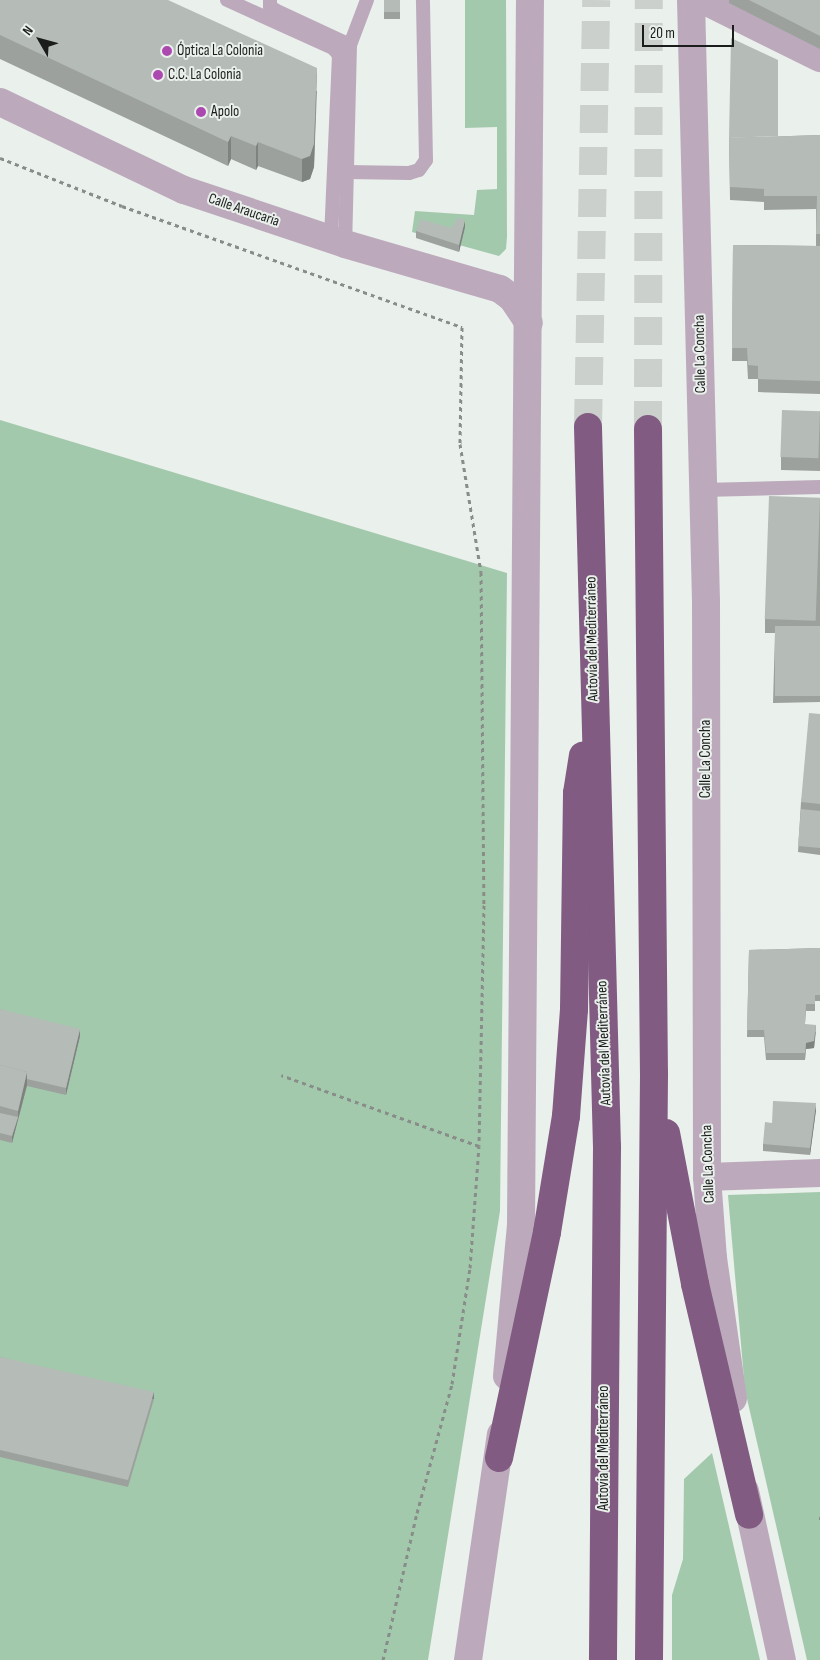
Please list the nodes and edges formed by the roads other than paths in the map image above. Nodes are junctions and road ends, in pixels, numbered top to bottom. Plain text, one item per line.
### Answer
1 (227, 0) edge
2 (269, 0) edge
3 (367, 0) edge
4 (423, 0) edge
5 (530, 0) edge
6 (691, 0) edge
7 (703, 0) edge
8 (250, 10) junction
9 (350, 45) junction
10 (820, 58) edge
11 (0, 102) edge
12 (348, 172) junction
13 (338, 242) junction
14 (529, 254) junction
15 (500, 289) junction
16 (529, 323) junction
17 (588, 427) tunnel mouth
18 (648, 430) tunnel mouth
19 (820, 487) edge
20 (703, 490) junction
21 (593, 691) junction
22 (654, 1074) junction
23 (820, 1174) edge
24 (707, 1177) junction
25 (499, 1458) junction
26 (748, 1515) junction
27 (468, 1660) edge
28 (602, 1660) edge
29 (649, 1660) edge
30 (782, 1660) edge

1 - 8 lane
2 - 8 lane
2 - 9 lane
3 - 9 lane
4 - 12 lane
5 - 14 street
6 - 20 street, Calle La Concha
7 - 10 street
8 - 13 lane
9 - 12 lane
11 - 13 street, Calle Araucaria
12 - 13 lane
13 - 15 street, Calle Araucaria
14 - 15 street
14 - 16 street
15 - 16 street, Calle Araucaria
16 - 25 street
17 - 21 highway, Autovía del Mediterráneo
18 - 22 highway
19 - 20 lane
20 - 24 street, Calle La Concha
21 - 25 highway
21 - 28 highway, Autovía del Mediterráneo
22 - 26 highway
22 - 29 highway
23 - 24 street
24 - 26 street, Calle La Concha
25 - 27 street
26 - 30 street, Calle La Concha

